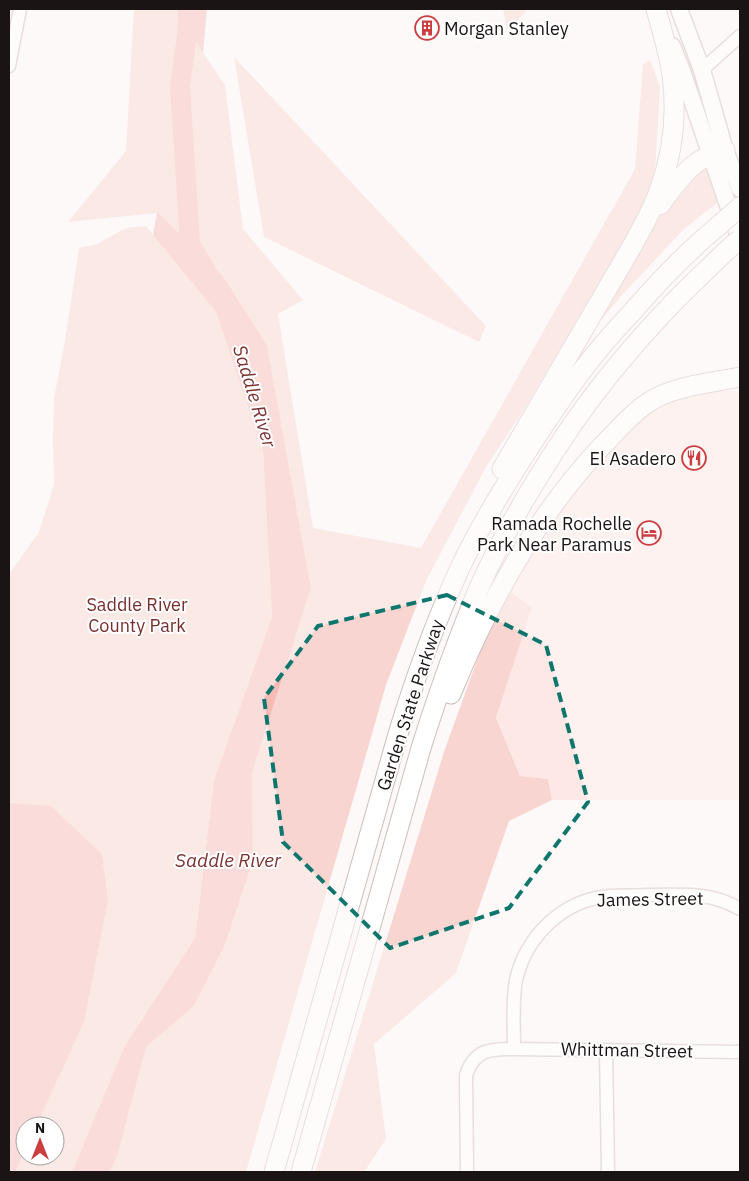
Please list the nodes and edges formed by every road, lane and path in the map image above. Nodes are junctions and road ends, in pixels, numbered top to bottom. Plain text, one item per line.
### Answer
1 (20, 9) edge
2 (656, 9) edge
3 (679, 9) edge
4 (740, 36) edge
5 (10, 53) edge
6 (9, 66) edge
7 (702, 70) junction
8 (718, 152) junction
9 (740, 189) edge
10 (740, 207) edge
11 (740, 240) edge
12 (634, 243) junction
13 (740, 377) edge
14 (691, 386) junction
15 (740, 390) edge
16 (436, 624) junction
17 (389, 861) junction
18 (740, 910) edge
19 (514, 1049) junction
20 (606, 1050) junction
21 (740, 1052) edge
22 (274, 1172) edge
23 (301, 1172) edge
24 (467, 1172) edge
25 (608, 1172) edge

1 - 5 street
2 - 8 main road
2 - 12 highway
3 - 7 main road
4 - 7 street
5 - 6 street
7 - 8 main road
8 - 9 main road
8 - 11 main road
8 - 12 highway
10 - 16 highway, Garden State Parkway, bridge
11 - 17 highway, Garden State Parkway, bridge
12 - 16 highway
13 - 14 highway
14 - 15 highway
14 - 17 highway
16 - 22 highway, Garden State Parkway
17 - 23 highway, Garden State Parkway
18 - 19 street, James Street
19 - 20 street, Whittman Street
19 - 24 street, Whittman Street
20 - 21 street, Whittman Street
20 - 25 street

